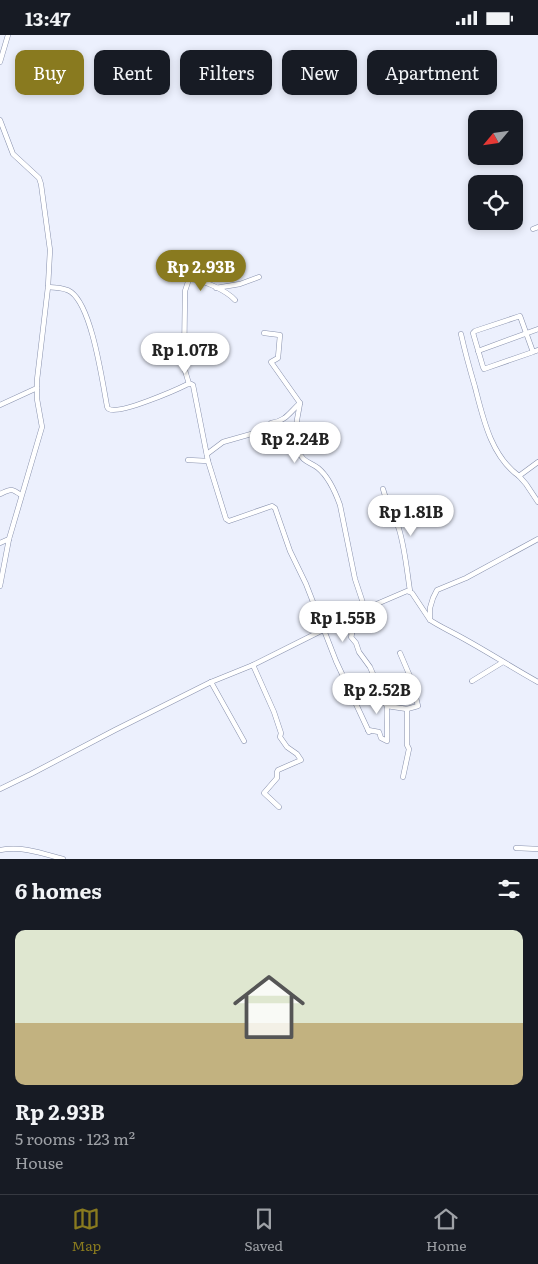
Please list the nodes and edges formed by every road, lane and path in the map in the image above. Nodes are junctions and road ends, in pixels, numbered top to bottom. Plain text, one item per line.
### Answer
1 (8, 35) edge
2 (0, 62) edge
3 (0, 120) edge
4 (259, 277) dead end
5 (48, 287) junction
6 (216, 288) junction
7 (235, 300) dead end
8 (538, 329) edge
9 (264, 333) dead end
10 (526, 333) junction
11 (461, 334) dead end
12 (478, 351) junction
13 (536, 351) edge
14 (189, 384) junction
15 (37, 388) junction
16 (300, 403) junction
17 (0, 405) edge
18 (207, 454) junction
19 (188, 460) dead end
20 (208, 461) junction
21 (538, 462) edge
22 (519, 476) junction
23 (383, 489) dead end
24 (0, 494) edge
25 (22, 495) junction
26 (538, 502) edge
27 (9, 539) junction
28 (538, 539) edge
29 (0, 543) edge
30 (0, 586) edge
31 (410, 591) junction
32 (364, 609) junction
33 (354, 615) junction
34 (430, 620) junction
35 (323, 629) junction
36 (400, 653) dead end
37 (503, 662) junction
38 (252, 665) junction
39 (472, 681) dead end
40 (211, 682) junction
41 (538, 682) edge
42 (387, 706) junction
43 (407, 709) junction
44 (244, 741) dead end
45 (403, 777) dead end
46 (0, 789) edge
47 (279, 807) dead end
48 (516, 848) dead end
49 (538, 849) edge
50 (0, 850) edge
51 (63, 859) edge

1 - 2 street
3 - 5 street
4 - 6 street
5 - 14 street
5 - 15 street
6 - 7 street
6 - 14 street
8 - 10 street
9 - 16 street
10 - 12 street
10 - 12 street
10 - 13 street
11 - 22 street
12 - 13 street
14 - 18 street
15 - 17 street
15 - 25 street
16 - 18 street
16 - 32 street
18 - 20 street
19 - 20 street
20 - 35 street
21 - 22 street
22 - 26 street
23 - 31 street
24 - 25 street
25 - 27 street
27 - 29 street
27 - 30 street
28 - 34 street
31 - 32 street
31 - 34 street
32 - 33 street
33 - 35 street
33 - 42 street
34 - 37 street
35 - 38 street
35 - 42 street
36 - 43 street
37 - 39 street
37 - 41 street
38 - 40 street
38 - 47 street
40 - 44 street
40 - 46 street
42 - 43 street
43 - 45 street
48 - 49 street
50 - 51 street

